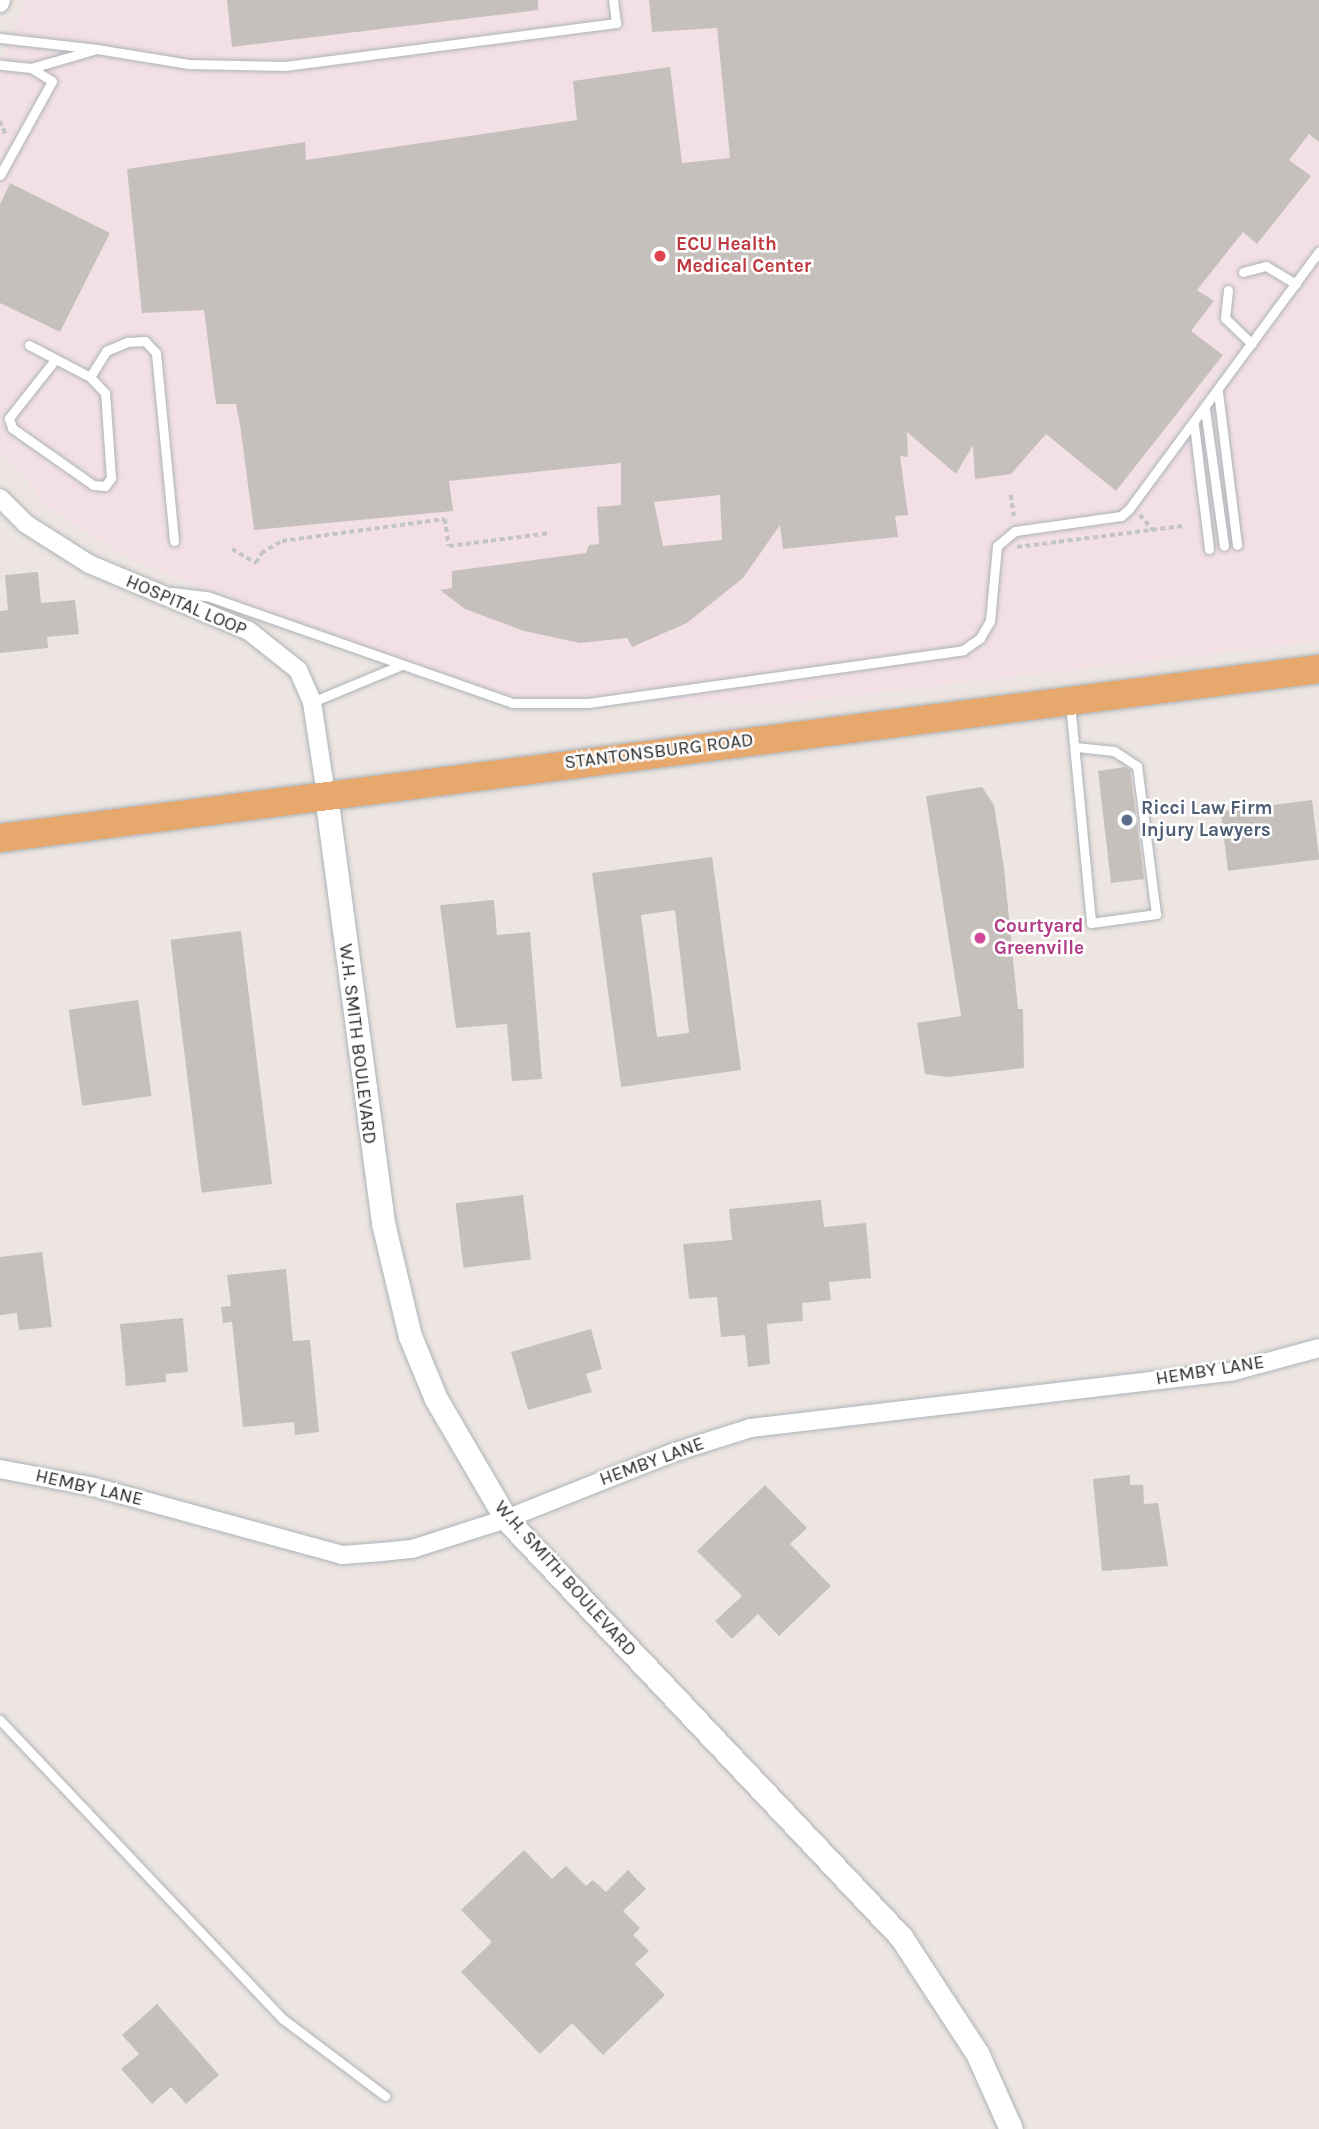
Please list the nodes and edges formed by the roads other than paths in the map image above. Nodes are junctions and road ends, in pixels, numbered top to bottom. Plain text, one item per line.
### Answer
1 (613, 0) edge
2 (0, 38) edge
3 (97, 49) junction
4 (0, 65) edge
5 (31, 68) junction
6 (0, 175) edge
7 (1319, 251) edge
8 (1243, 272) dead end
9 (1296, 284) junction
10 (1228, 290) dead end
11 (1252, 344) junction
12 (29, 345) dead end
13 (54, 361) junction
14 (90, 377) junction
15 (1218, 392) junction
16 (1205, 409) junction
17 (1194, 425) junction
18 (0, 498) edge
19 (174, 541) dead end
20 (1237, 544) dead end
21 (1224, 547) dead end
22 (1209, 549) dead end
23 (144, 589) junction
24 (399, 666) junction
25 (1319, 669) edge
26 (1070, 700) junction
27 (313, 702) junction
28 (1077, 747) junction
29 (326, 795) junction
30 (0, 838) edge
31 (1319, 1348) edge
32 (0, 1469) edge
33 (506, 1519) junction
34 (0, 1720) edge
35 (385, 2096) dead end
36 (1011, 2129) edge

1 - 3 lane
2 - 3 lane
3 - 5 lane
4 - 5 lane
5 - 6 lane
7 - 9 lane
8 - 9 lane
9 - 11 lane
10 - 11 lane
11 - 15 lane
12 - 13 lane
13 - 14 lane
13 - 14 lane
14 - 19 lane
15 - 16 lane
15 - 20 lane
16 - 17 lane
16 - 21 lane
17 - 22 lane
17 - 24 lane
18 - 23 street, HOSPITAL LOOP
23 - 24 lane
23 - 27 street, HOSPITAL LOOP
24 - 27 lane
25 - 26 main road, STANTONSBURG ROAD
26 - 28 lane
26 - 29 main road, STANTONSBURG ROAD
27 - 29 street, HOSPITAL LOOP
28 - 28 lane
29 - 30 main road, STANTONSBURG ROAD
29 - 33 street, W.H. SMITH BOULEVARD
31 - 33 street, HEMBY LANE
32 - 33 street, HEMBY LANE
33 - 36 street, W.H. SMITH BOULEVARD
34 - 35 lane

